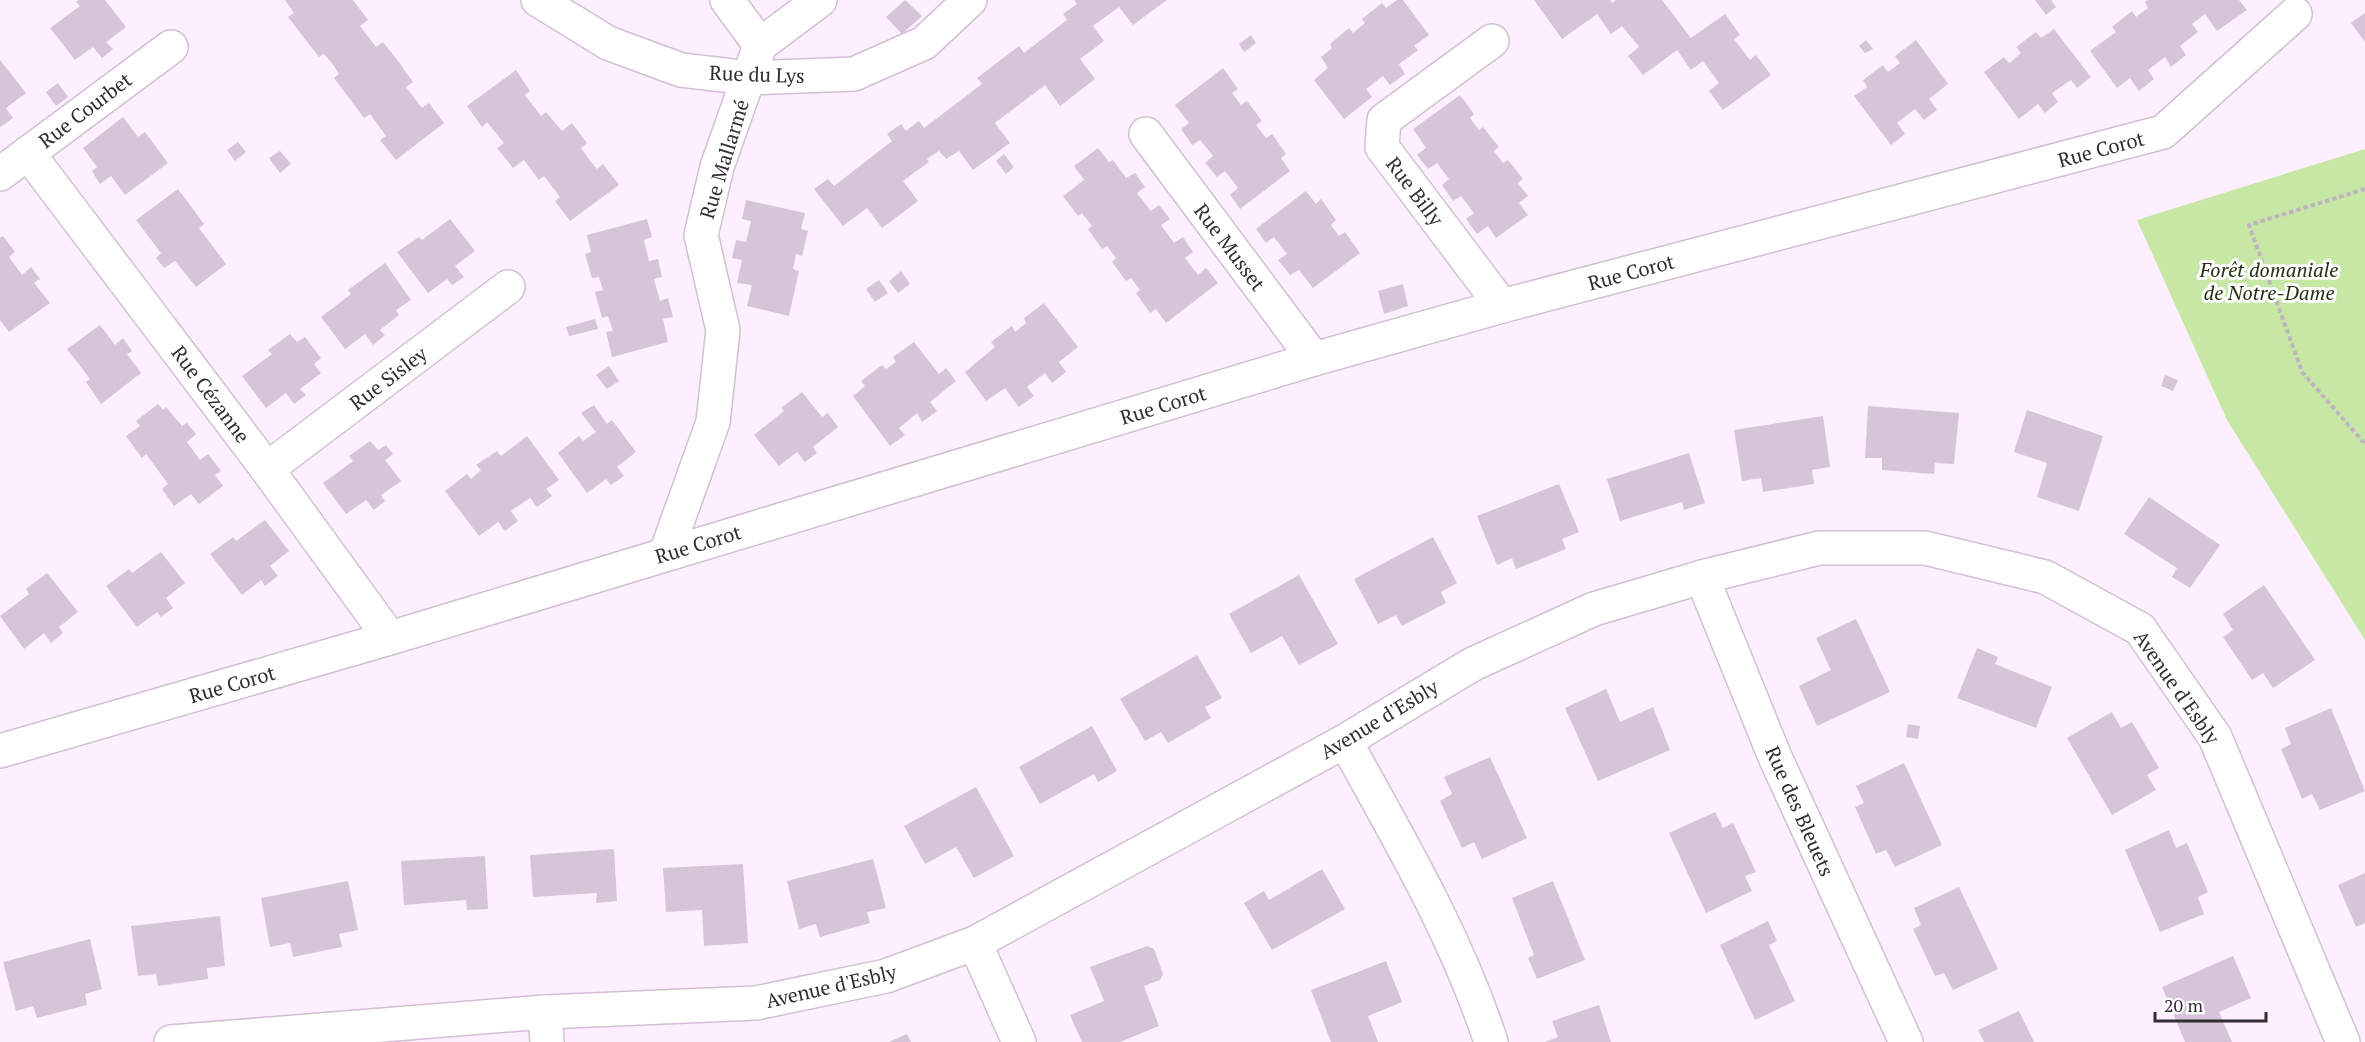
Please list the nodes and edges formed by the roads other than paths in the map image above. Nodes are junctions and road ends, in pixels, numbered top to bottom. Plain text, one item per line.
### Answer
1 (537, 0) edge
2 (727, 0) edge
3 (820, 0) edge
4 (970, 0) edge
5 (2295, 14) dead end
6 (1492, 41) dead end
7 (760, 45) junction
8 (171, 46) dead end
9 (749, 78) junction
10 (1146, 134) dead end
11 (27, 153) junction
12 (0, 174) edge
13 (508, 287) dead end
14 (1502, 306) junction
15 (1314, 359) junction
16 (267, 469) junction
17 (666, 553) junction
18 (1702, 577) junction
19 (390, 638) junction
20 (1345, 741) junction
21 (0, 751) edge
22 (975, 943) junction
23 (546, 1027) edge
24 (171, 1042) edge
25 (1019, 1042) edge
26 (1491, 1042) edge
27 (1906, 1042) edge
28 (2343, 1042) edge

1 - 9 street, Rue du Lys
2 - 7 street
3 - 7 street
4 - 9 street, Rue du Lys
5 - 14 street, Rue Corot
6 - 14 street, Rue Billy
7 - 9 street, Rue Mallarmé
8 - 11 street, Rue Courbet
9 - 17 street, Rue Mallarmé
10 - 15 street, Rue Musset
11 - 12 street, Rue Courbet
11 - 16 street, Rue Cézanne
13 - 16 street, Rue Sisley
14 - 15 street, Rue Corot
15 - 17 street, Rue Corot
16 - 19 street, Rue Cézanne
17 - 19 street, Rue Corot
18 - 20 street, Avenue d'Esbly
18 - 27 street, Rue des Bleuets
18 - 28 street, Avenue d'Esbly
19 - 21 street, Rue Corot
20 - 22 street, Avenue d'Esbly
20 - 26 street
22 - 23 street, Avenue d'Esbly
22 - 25 street
23 - 24 street, Avenue d'Esbly

